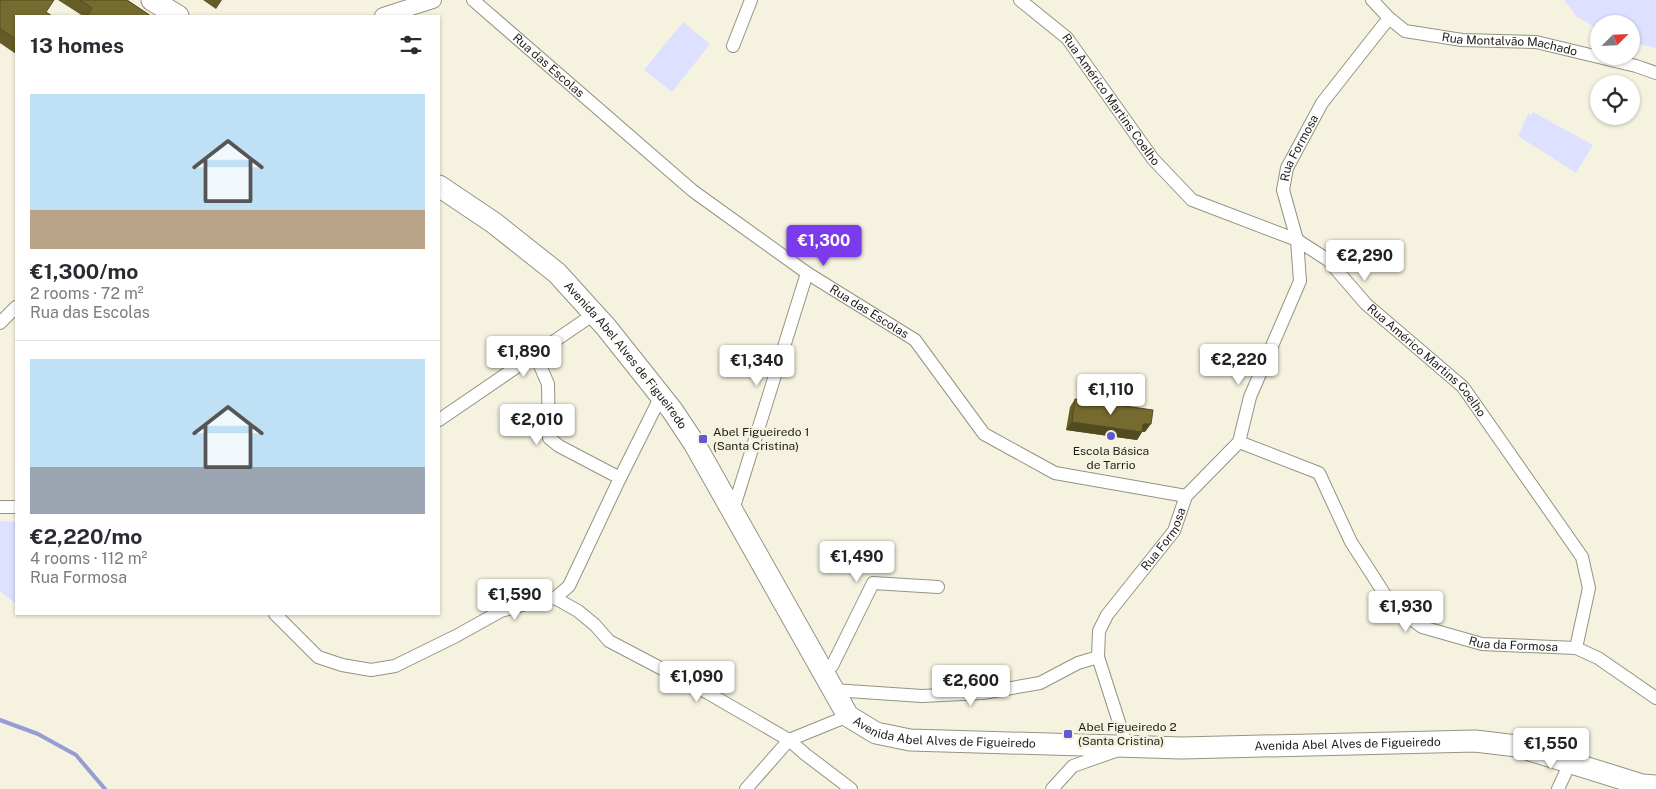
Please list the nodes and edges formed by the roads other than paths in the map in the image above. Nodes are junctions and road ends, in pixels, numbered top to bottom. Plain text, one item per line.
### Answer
1 (152, 0) edge
2 (433, 0) edge
3 (473, 0) edge
4 (751, 0) edge
5 (1020, 0) edge
6 (1372, 0) edge
7 (176, 15) edge
8 (386, 15) edge
9 (1389, 18) junction
10 (733, 46) dead end
11 (1656, 73) edge
12 (440, 187) edge
13 (1296, 240) junction
14 (807, 273) junction
15 (15, 309) edge
16 (594, 314) junction
17 (0, 323) edge
18 (534, 354) junction
19 (661, 396) junction
20 (440, 419) edge
21 (1239, 442) junction
22 (620, 478) junction
23 (1186, 496) junction
24 (0, 507) edge
25 (15, 507) edge
26 (733, 510) junction
27 (938, 587) dead end
28 (556, 598) junction
29 (276, 615) edge
30 (1576, 648) junction
31 (1098, 657) junction
32 (822, 671) junction
33 (833, 690) junction
34 (1656, 698) edge
35 (848, 716) junction
36 (789, 740) junction
37 (1127, 747) junction
38 (1570, 762) junction
39 (1656, 786) edge
40 (746, 789) edge
41 (851, 789) edge
42 (1052, 789) edge
43 (1558, 789) edge

1 - 7 main road
2 - 8 street
3 - 14 street, Rua das Escolas
4 - 10 street
5 - 13 street, Rua Américo Martins Coelho
6 - 9 street, Rua Montalvão Machado
9 - 11 street, Rua Montalvão Machado
9 - 13 street, Rua Formosa
12 - 16 main road, Avenida Abel Alves de Figueiredo
13 - 21 street, Rua Formosa
13 - 30 street, Rua Américo Martins Coelho
14 - 23 street, Rua das Escolas
14 - 26 street
15 - 17 street
16 - 18 street
16 - 19 main road, Avenida Abel Alves de Figueiredo
18 - 20 street
18 - 22 street
19 - 22 street
19 - 26 main road, Avenida Abel Alves de Figueiredo
21 - 23 street, Rua Formosa
21 - 30 street, Rua da Formosa
22 - 28 street
23 - 31 street, Rua Formosa
24 - 25 street
26 - 32 main road, Avenida Abel Alves de Figueiredo
27 - 32 street
28 - 29 street
28 - 36 street
30 - 34 street, Rua da Formosa
31 - 33 street
31 - 37 street, Rua Formosa
32 - 33 main road, Avenida Abel Alves de Figueiredo
33 - 35 main road, Avenida Abel Alves de Figueiredo
35 - 36 street
35 - 37 main road, Avenida Abel Alves de Figueiredo
36 - 40 street
36 - 41 street
37 - 38 main road, Avenida Abel Alves de Figueiredo
37 - 42 street
38 - 39 main road, Avenida Abel Alves de Figueiredo
38 - 43 street

